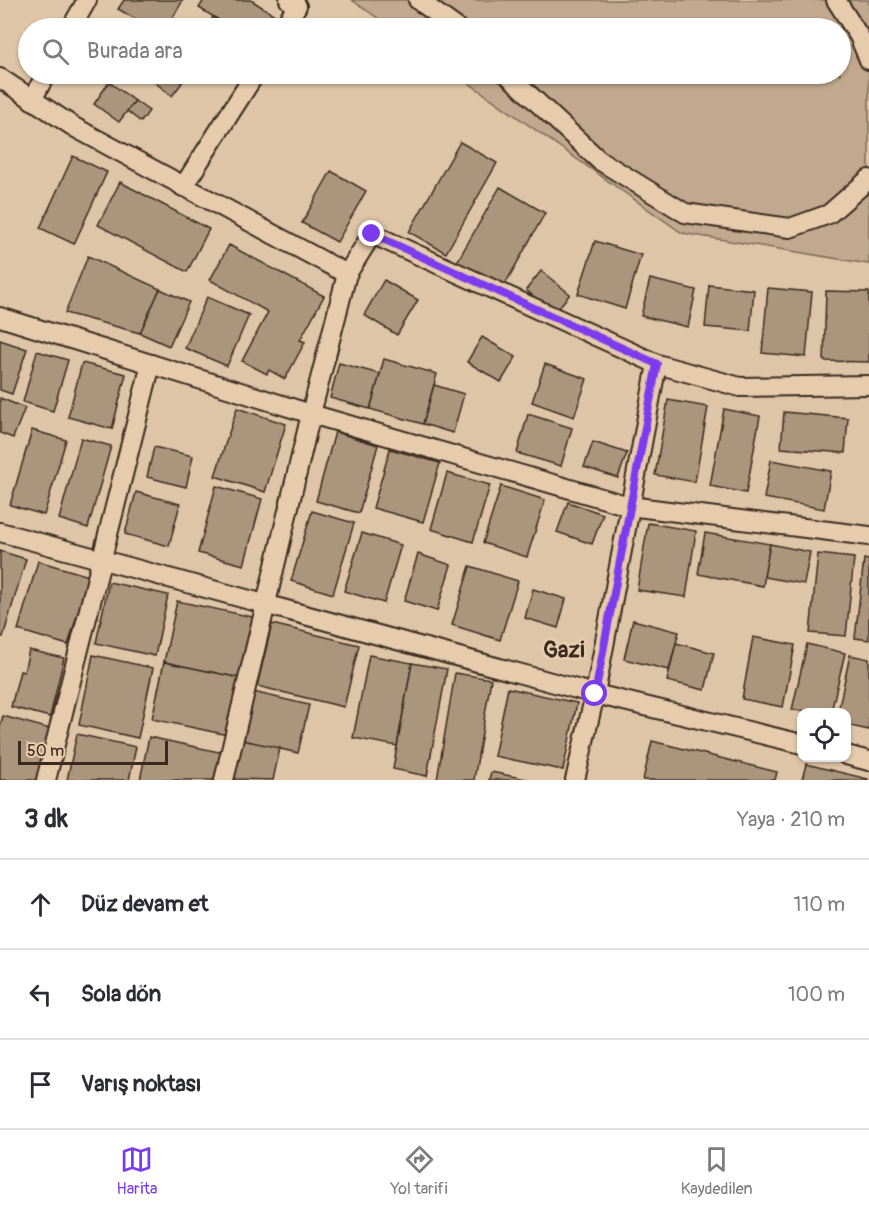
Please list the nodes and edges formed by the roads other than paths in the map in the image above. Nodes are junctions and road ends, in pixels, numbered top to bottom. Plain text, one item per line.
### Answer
1 (87, 0) edge
2 (289, 0) edge
3 (418, 0) edge
4 (836, 0) edge
5 (77, 18) edge
6 (290, 18) edge
7 (443, 18) edge
8 (848, 18) edge
9 (851, 23) edge
10 (869, 60) edge
11 (0, 78) edge
12 (41, 84) edge
13 (249, 84) edge
14 (518, 84) edge
15 (32, 100) junction
16 (869, 180) edge
17 (183, 187) junction
18 (347, 274) junction
19 (0, 317) edge
20 (151, 364) junction
21 (657, 364) junction
22 (869, 385) edge
23 (311, 414) junction
24 (629, 506) junction
25 (0, 532) edge
26 (869, 536) edge
27 (101, 559) junction
28 (267, 605) junction
29 (595, 694) junction
30 (797, 743) edge
31 (851, 756) edge
32 (869, 761) edge
33 (46, 780) edge
34 (224, 780) edge
35 (576, 780) edge

1 - 5 street
2 - 6 street
3 - 7 street
4 - 8 street
9 - 10 street
11 - 15 street
12 - 15 street
13 - 17 street
14 - 16 street
15 - 17 street
17 - 18 street
18 - 21 street
18 - 23 street
19 - 20 street
20 - 23 street
20 - 27 street
21 - 22 street
21 - 24 street
23 - 24 street
23 - 28 street
24 - 26 street
24 - 29 street
25 - 27 street
27 - 28 street
27 - 33 street
28 - 29 street
28 - 34 street
29 - 30 street
29 - 35 street
31 - 32 street

